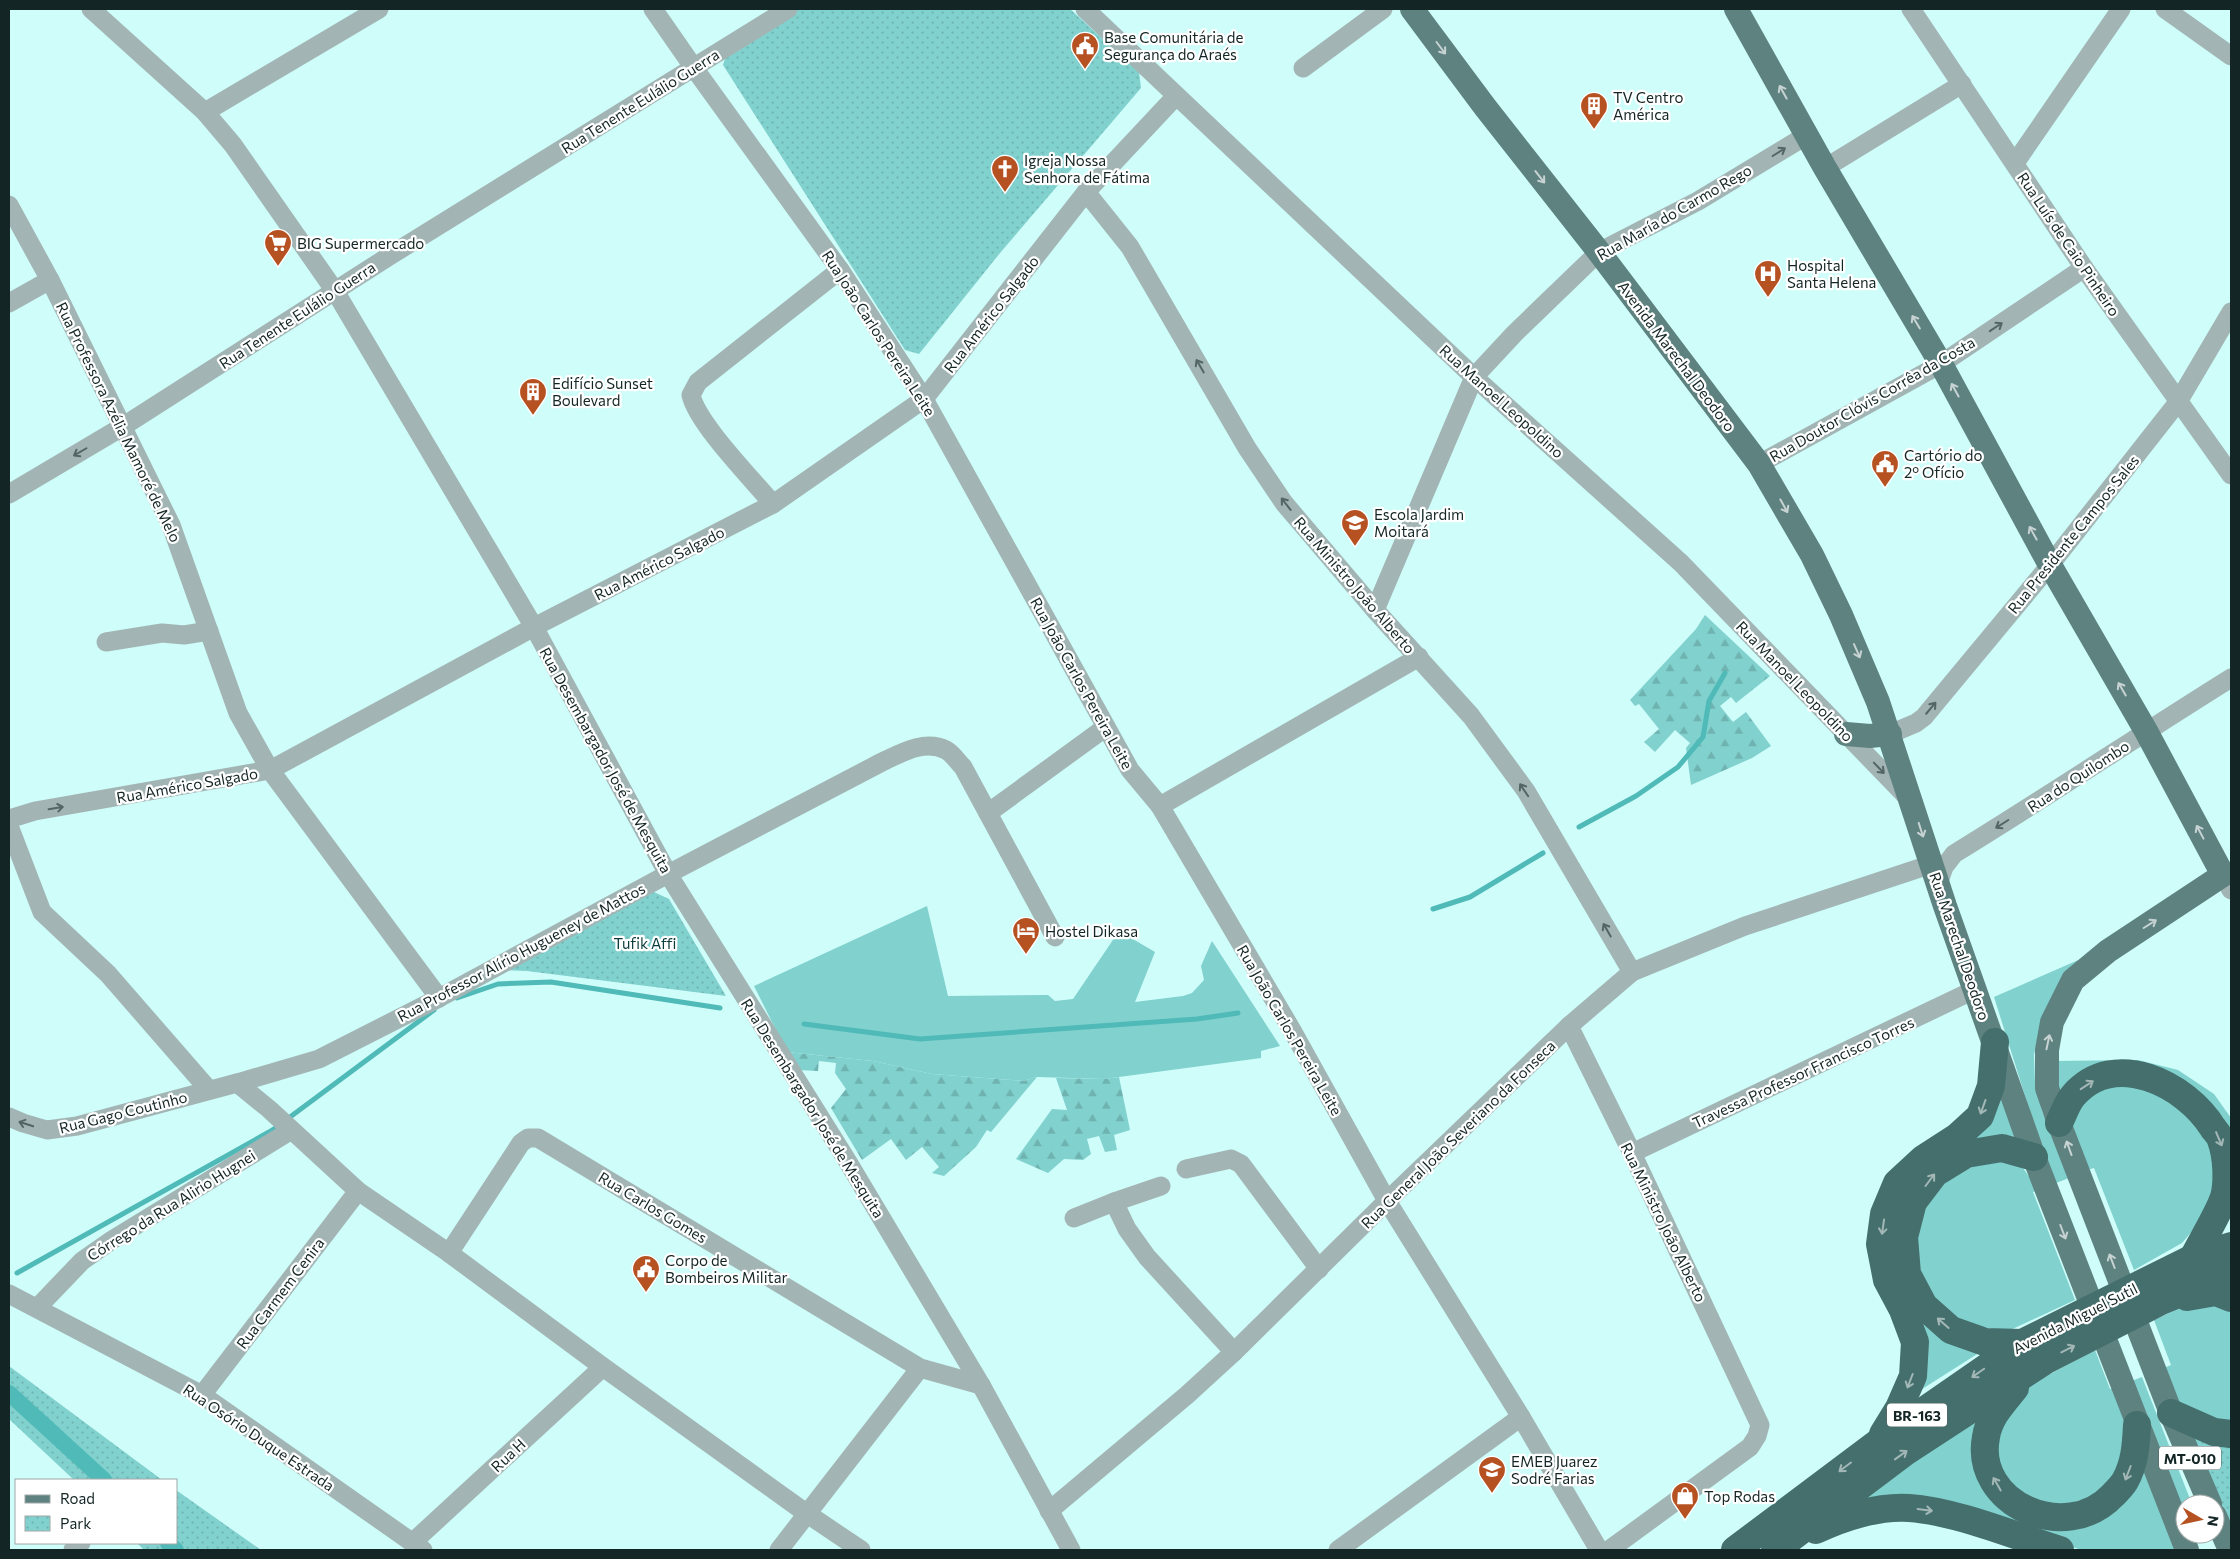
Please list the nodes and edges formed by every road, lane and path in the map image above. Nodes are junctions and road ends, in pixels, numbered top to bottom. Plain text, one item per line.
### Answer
1 (91, 9) edge
2 (379, 9) edge
3 (653, 9) edge
4 (788, 9) edge
5 (1085, 9) edge
6 (1383, 9) edge
7 (1412, 9) edge
8 (1736, 9) edge
9 (1912, 9) edge
10 (2121, 9) edge
11 (2165, 9) edge
12 (2231, 56) edge
13 (694, 68) junction
14 (1303, 68) dead end
15 (1962, 84) junction
16 (1176, 96) junction
17 (205, 112) junction
18 (1806, 135) junction
19 (2015, 163) junction
20 (1825, 168) junction
21 (1086, 192) junction
22 (9, 205) edge
23 (1599, 252) junction
24 (2084, 268) junction
25 (840, 270) junction
26 (50, 280) junction
27 (335, 290) junction
28 (9, 302) edge
29 (2231, 312) edge
30 (1941, 364) junction
31 (1474, 377) junction
32 (924, 399) junction
33 (2178, 402) junction
34 (122, 427) junction
35 (1759, 464) junction
36 (2231, 475) edge
37 (9, 494) edge
38 (773, 504) junction
39 (2050, 564) junction
40 (1375, 610) junction
41 (534, 627) junction
42 (209, 631) junction
43 (106, 642) dead end
44 (1419, 657) junction
45 (2231, 678) edge
46 (1106, 727) junction
47 (2146, 731) junction
48 (1846, 734) junction
49 (1890, 734) junction
50 (270, 770) junction
51 (1912, 801) junction
52 (1160, 806) junction
53 (988, 813) junction
54 (9, 819) edge
55 (9, 826) edge
56 (668, 874) junction
57 (1935, 874) junction
58 (2229, 879) edge
59 (1054, 937) dead end
60 (1632, 972) junction
61 (1974, 990) junction
62 (439, 998) junction
63 (1569, 1026) junction
64 (1995, 1042) junction
65 (268, 1074) junction
66 (237, 1084) junction
67 (209, 1090) junction
68 (271, 1111) junction
69 (9, 1117) edge
70 (2059, 1123) junction
71 (288, 1128) junction
72 (1632, 1153) junction
73 (2034, 1157) junction
74 (1186, 1168) dead end
75 (1161, 1186) dead end
76 (358, 1191) junction
77 (1387, 1201) junction
78 (1114, 1202) junction
79 (1074, 1218) dead end
80 (2231, 1246) edge
81 (449, 1253) junction
82 (2192, 1258) junction
83 (1319, 1269) junction
84 (2231, 1272) edge
85 (9, 1294) edge
86 (2231, 1298) edge
87 (2161, 1301) junction
88 (37, 1308) junction
89 (2022, 1343) junction
90 (1234, 1352) junction
91 (603, 1367) junction
92 (920, 1368) junction
93 (2032, 1370) junction
94 (981, 1385) junction
95 (202, 1395) junction
96 (2171, 1413) junction
97 (1521, 1417) junction
98 (2137, 1426) junction
99 (2231, 1434) edge
100 (1878, 1442) junction
101 (2206, 1494) edge
102 (1049, 1511) junction
103 (806, 1513) junction
104 (418, 1547) edge
105 (1776, 1549) edge
106 (779, 1550) edge
107 (861, 1550) edge
108 (1071, 1550) edge
109 (1338, 1550) edge
110 (1599, 1550) edge
111 (1609, 1550) edge
112 (1735, 1550) edge
113 (2060, 1550) edge
114 (2187, 1550) edge

1 - 17 street, Rua Desembargador José de Mesquita
2 - 17 street
3 - 13 street, Rua João Carlos Pereira Leite
4 - 13 street, Rua Tenente Eulálio Guerra
5 - 16 street, Rua Manoel Leopoldino
6 - 14 street
7 -> 23 main road, Avenida Marechal Deodoro
18 -> 8 main road
9 - 15 street, Rua Luís de Caio Pinheiro
10 - 19 street
11 - 12 street
13 - 25 street, Rua João Carlos Pereira Leite
13 - 27 street, Rua Tenente Eulálio Guerra
15 - 19 street, Rua Luís de Caio Pinheiro
15 - 20 street
16 - 21 street, Rua Américo Salgado
16 - 31 street, Rua Manoel Leopoldino
17 - 27 street, Rua Desembargador José de Mesquita
18 - 20 main road
23 -> 18 street, Rua María do Carmo Rego
19 - 24 street, Rua Luís de Caio Pinheiro
30 -> 20 main road
21 - 32 street, Rua Américo Salgado
40 -> 21 street, Rua Ministro João Alberto
22 - 26 street, Rua Professora Azélia Mamoré de Melo
23 - 31 street, Rua María do Carmo Rego
23 - 35 main road, Avenida Marechal Deodoro
30 -> 24 street, Rua Doutor Clóvis Corrêa da Costa
24 - 33 street, Rua Luís de Caio Pinheiro
25 - 32 street, Rua João Carlos Pereira Leite
25 - 38 street
26 - 28 street
26 - 34 street, Rua Professora Azélia Mamoré de Melo
27 - 34 street, Rua Tenente Eulálio Guerra
27 - 41 street, Rua Desembargador José de Mesquita
29 - 33 street, Rua Presidente Campos Sales
30 - 35 street, Rua Doutor Clóvis Corrêa da Costa
39 -> 30 main road
31 - 40 street, Rua María do Carmo Rego
31 - 48 street, Rua Manoel Leopoldino
32 - 38 street, Rua Américo Salgado
32 - 46 street, Rua João Carlos Pereira Leite
33 - 36 street, Rua Luís de Caio Pinheiro
33 - 39 street, Rua Presidente Campos Sales
34 -> 37 street, Rua Tenente Eulálio Guerra
34 - 42 street, Rua Professora Azélia Mamoré de Melo
35 -> 49 main road, Avenida Marechal Deodoro
38 - 41 street, Rua Américo Salgado
47 -> 39 main road
49 -> 39 street, Rua Presidente Campos Sales
40 - 44 street, Rua Ministro João Alberto
41 - 50 street, Rua Américo Salgado
41 - 56 street, Rua Desembargador José de Mesquita
42 - 43 street
42 - 50 street, Rua Professora Azélia Mamoré de Melo
44 - 52 street
60 -> 44 street, Rua Ministro João Alberto
45 - 47 street, Rua do Quilombo
46 - 52 street, Rua João Carlos Pereira Leite
46 - 53 street
47 -> 57 street, Rua do Quilombo
58 -> 47 main road
48 - 49 main road
48 -> 51 street, Rua Manoel Leopoldino
49 - 51 main road, Rua Marechal Deodoro
54 -> 50 street, Rua Américo Salgado
50 - 62 street, Rua Professora Azélia Mamoré de Melo
51 -> 57 main road, Rua Marechal Deodoro
52 - 77 street, Rua João Carlos Pereira Leite
53 - 56 street, Rua Professor Alírio Hugueney de Mattos
53 - 59 street, Rua Professor Alírio Hugueney de Mattos
55 - 67 street
56 - 62 street, Rua Professor Alírio Hugueney de Mattos
56 - 94 street, Rua Desembargador José de Mesquita
57 - 60 street, Rua General João Severiano da Fonseca
57 - 61 main road, Rua Marechal Deodoro
70 -> 58 main road
60 - 63 street, Rua General João Severiano da Fonseca
61 - 64 main road, Rua Marechal Deodoro
61 - 72 street, Travessa Professor Francisco Torres
62 - 65 street, Rua Professor Alírio Hugueney de Mattos
63 - 72 street, Rua Ministro João Alberto
63 - 77 street, Rua General João Severiano da Fonseca
64 - 73 main road, Rua Marechal Deodoro
64 -> 100 highway
65 - 66 street, Rua Professor Alírio Hugueney de Mattos
65 - 68 street
66 - 67 street, Rua Professor Alírio Hugueney de Mattos
66 - 68 street
67 -> 69 street, Rua Gago Coutinho
68 - 71 street
70 -> 82 highway
96 -> 70 main road, MT-010
71 - 76 street
71 - 88 street, Córrego da Rua Alirio Hugnei
72 - 111 street, Rua Ministro João Alberto
89 -> 73 highway
73 -> 98 main road, Rua Marechal Deodoro / MT-010
74 - 83 street
75 - 78 street
76 - 81 street
76 - 95 street, Rua Carmem Cenira
77 - 83 street, Rua General João Severiano da Fonseca
77 - 97 street, Rua João Carlos Pereira Leite
78 - 79 street
78 - 90 street
80 - 82 highway, Avenida Miguel Sutil / BR-163
81 - 91 street
81 - 92 street, Rua Carlos Gomes
82 - 89 highway, Avenida Miguel Sutil / BR-163
83 - 90 street, Rua General João Severiano da Fonseca
84 - 87 highway, Avenida Miguel Sutil
85 - 88 street, Rua Osório Duque Estrada
86 - 87 highway
93 -> 87 highway, Avenida Miguel Sutil / BR-163
88 - 95 street, Rua Osório Duque Estrada
89 -> 100 highway, Avenida Miguel Sutil / BR-163
90 - 102 street, Rua General João Severiano da Fonseca
91 - 103 street
91 - 104 street, Rua H
92 - 94 street, Rua Carlos Gomes
92 - 103 street
98 -> 93 highway
105 -> 93 highway, Avenida Miguel Sutil / BR-163
94 - 102 street, Rua Desembargador José de Mesquita
95 - 104 street, Rua Osório Duque Estrada
96 - 99 highway
96 - 101 main road, MT-010
97 - 109 street
97 - 110 street, Rua João Carlos Pereira Leite
98 - 114 main road, MT-010
100 -> 112 highway, Avenida Miguel Sutil / BR-163
102 - 108 street, Rua Desembargador José de Mesquita
103 - 106 street
103 - 107 street
105 -> 113 highway

